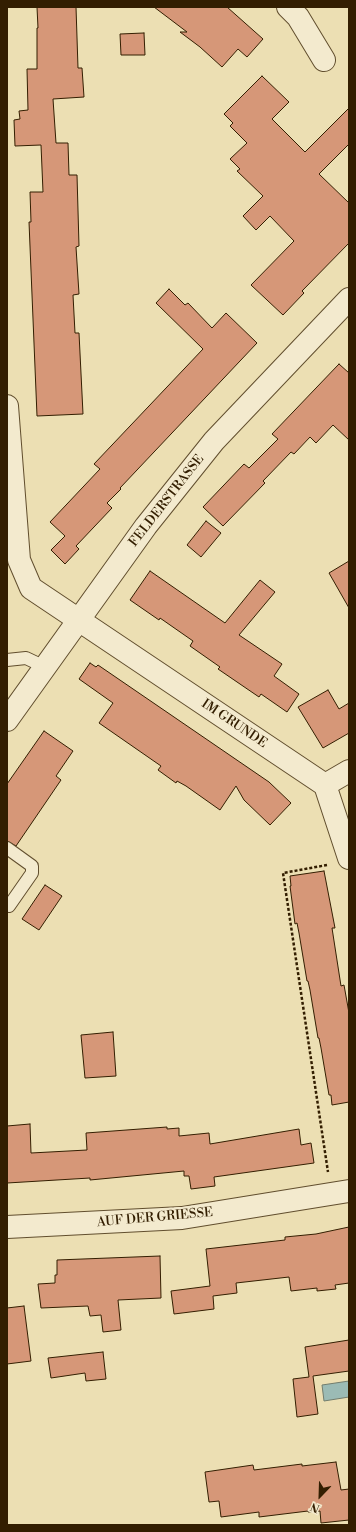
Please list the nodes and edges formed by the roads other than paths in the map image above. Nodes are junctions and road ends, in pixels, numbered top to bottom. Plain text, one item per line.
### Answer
1 (288, 7) edge
2 (324, 60) dead end
3 (349, 299) edge
4 (7, 406) edge
5 (79, 619) junction
6 (7, 660) edge
7 (45, 667) junction
8 (7, 720) edge
9 (349, 771) edge
10 (325, 785) junction
11 (7, 848) edge
12 (342, 861) edge
13 (9, 906) dead end
14 (340, 1193) edge
15 (7, 1227) edge

1 - 2 street
3 - 5 street, FELDERSTRASSE
4 - 5 street, IM GRUNDE
5 - 7 street, FELDERSTRASSE
5 - 10 street, IM GRUNDE
6 - 7 lane
7 - 8 street, FELDERSTRASSE
9 - 10 street
10 - 12 street
11 - 13 lane
14 - 15 street, AUF DER GRIESSE

